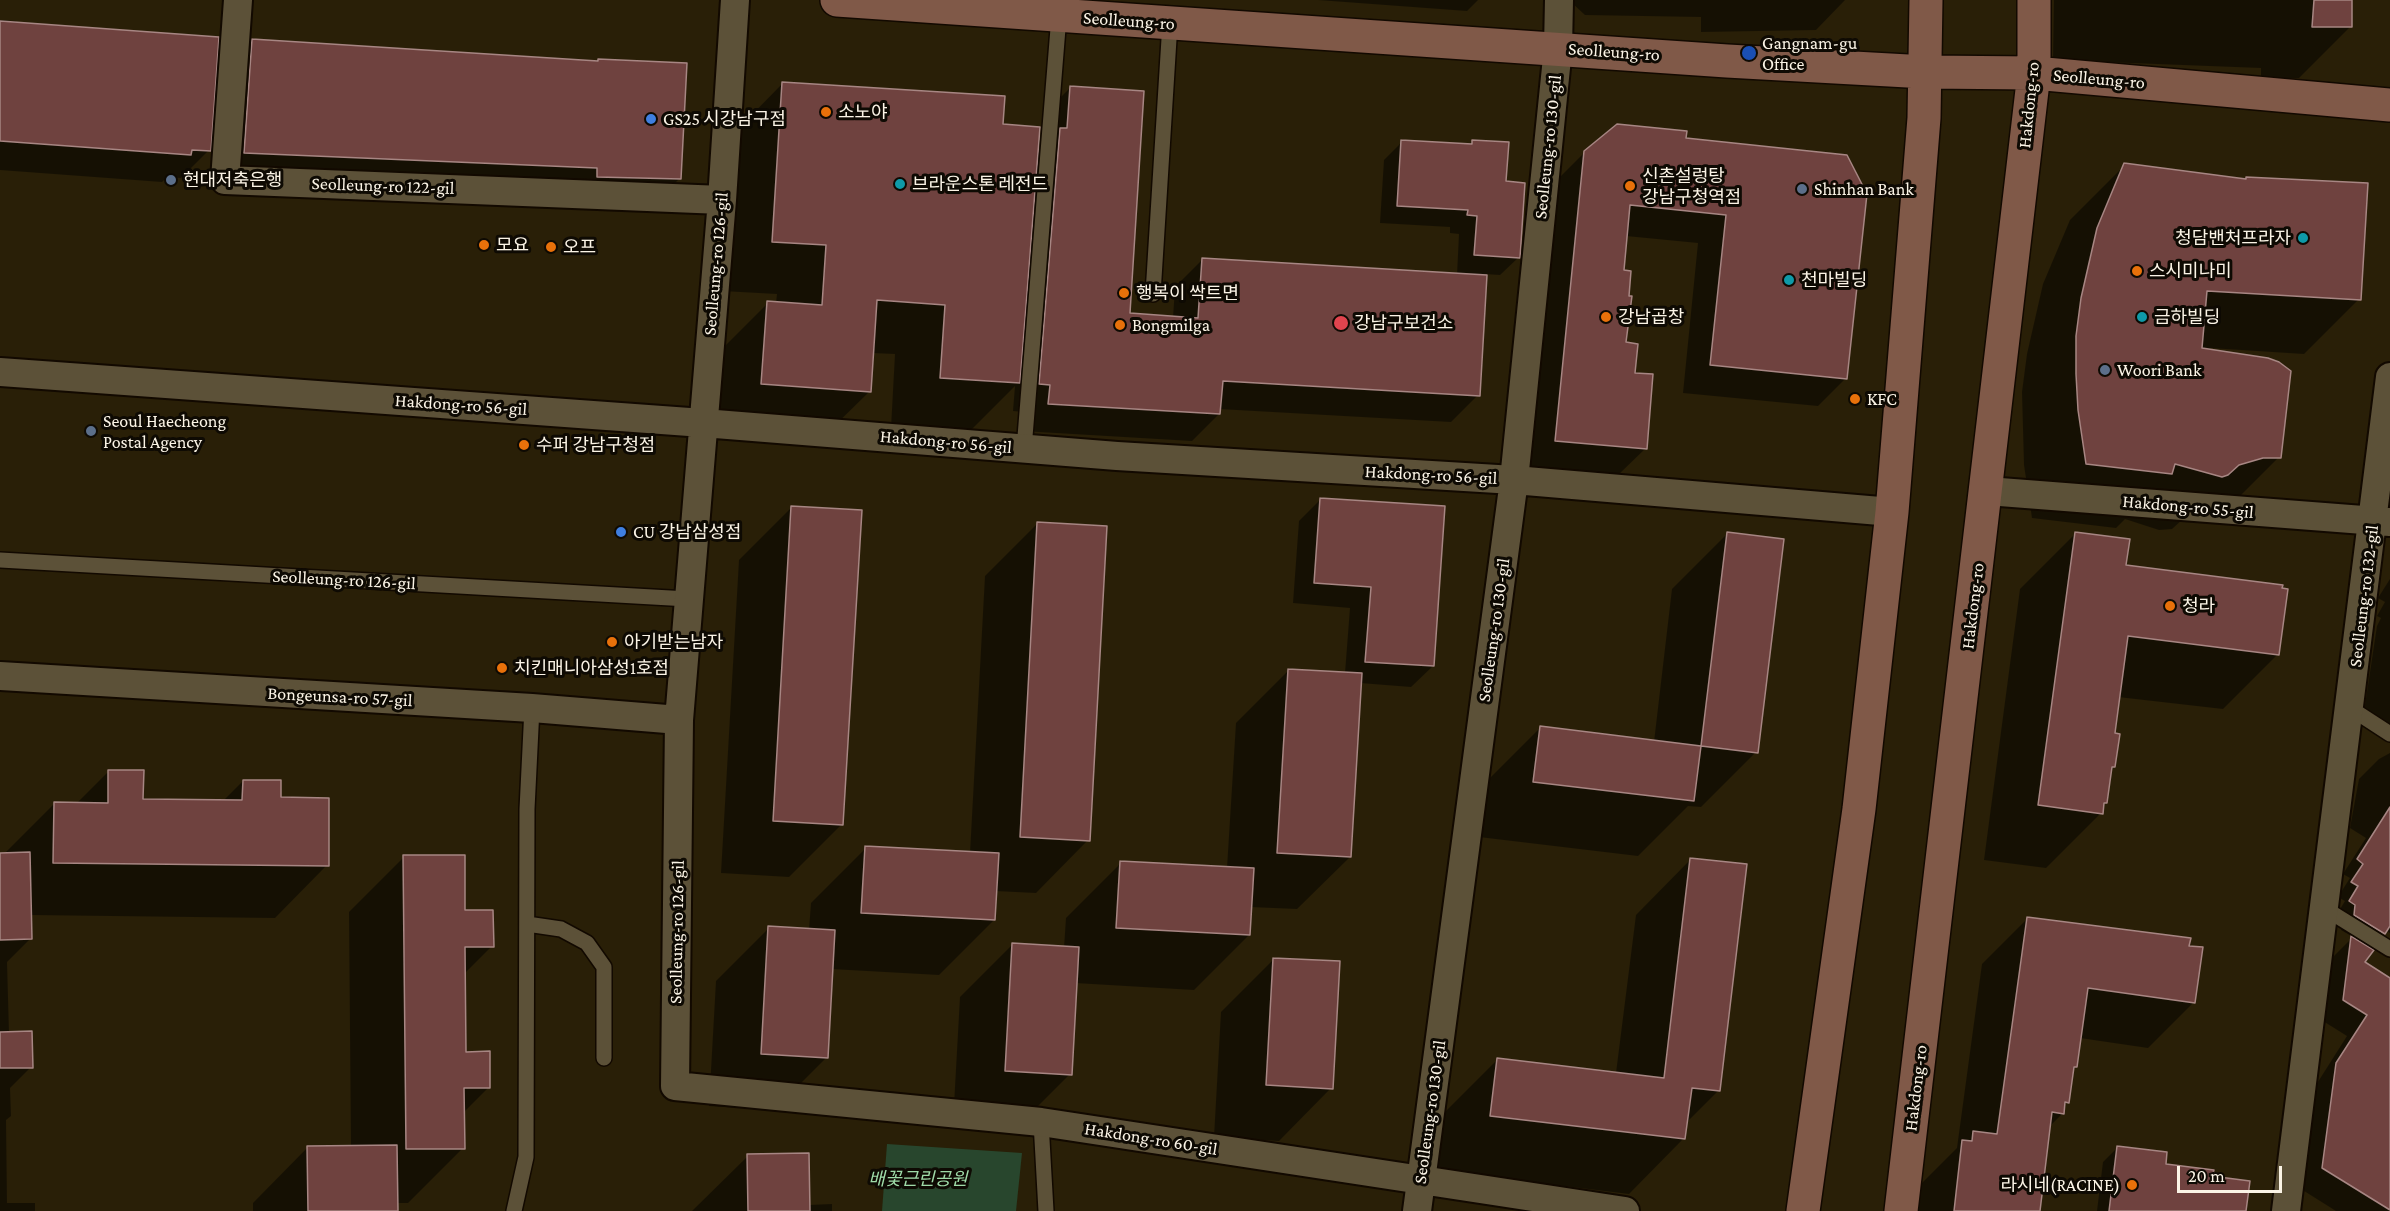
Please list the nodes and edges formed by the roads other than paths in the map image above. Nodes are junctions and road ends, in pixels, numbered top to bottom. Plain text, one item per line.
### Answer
1 (238, 0) edge
2 (735, 0) edge
3 (837, 0) edge
4 (1559, 0) edge
5 (1926, 0) edge
6 (2034, 0) edge
7 (1100, 10) edge
8 (1059, 16) junction
9 (1170, 23) junction
10 (1558, 48) junction
11 (1926, 72) junction
12 (2034, 73) junction
13 (2390, 105) edge
14 (722, 200) junction
15 (1153, 294) dead end
16 (0, 372) edge
17 (2390, 377) edge
18 (703, 423) junction
19 (1024, 448) junction
20 (1514, 480) junction
21 (1987, 491) junction
22 (1892, 512) junction
23 (2382, 522) edge
24 (0, 560) edge
25 (688, 599) junction
26 (0, 676) edge
27 (532, 708) junction
28 (2350, 708) junction
29 (679, 720) junction
30 (2390, 734) edge
31 (2324, 908) junction
32 (527, 924) junction
33 (2390, 949) edge
34 (604, 1058) dead end
35 (675, 1086) joint
36 (1041, 1122) junction
37 (1421, 1181) junction
38 (514, 1211) edge
39 (1046, 1211) edge
40 (1417, 1211) edge
41 (1625, 1211) edge
42 (1803, 1211) edge
43 (1901, 1211) edge
44 (2286, 1211) edge

1 - 14 street, Seolleung-ro 122-gil
2 - 14 street, Seolleung-ro 126-gil
3 - 8 main road, Seolleung-ro
4 - 10 street, Seolleung-ro 130-gil
5 - 11 main road
6 - 12 main road, Hakdong-ro
7 - 8 main road, Seolleung-ro
7 - 9 main road, Seolleung-ro
8 - 19 lane
9 - 10 main road, Seolleung-ro
9 - 15 lane
10 - 11 main road, Seolleung-ro
10 - 20 street, Seolleung-ro 130-gil
11 - 12 main road, Seolleung-ro
11 - 22 main road
12 - 13 main road, Seolleung-ro
12 - 21 main road, Hakdong-ro
14 - 18 street, Seolleung-ro 126-gil
16 - 18 street, Hakdong-ro 56-gil
17 - 23 street, Seolleung-ro 132-gil
18 - 19 street, Hakdong-ro 56-gil
18 - 25 street, Seolleung-ro 126-gil
19 - 20 street, Hakdong-ro 56-gil
20 - 22 street, Hakdong-ro 56-gil
20 - 37 street, Seolleung-ro 130-gil
21 - 23 street, Hakdong-ro 55-gil
21 - 43 main road, Hakdong-ro
22 - 42 main road
23 - 28 street, Seolleung-ro 132-gil
24 - 25 lane, Seolleung-ro 126-gil
25 - 29 street, Seolleung-ro 126-gil
26 - 27 street, Bongeunsa-ro 57-gil
27 - 29 street, Bongeunsa-ro 57-gil
27 - 32 lane
28 - 30 lane
28 - 31 street, Seolleung-ro 132-gil
29 - 35 street, Seolleung-ro 126-gil
31 - 33 lane
31 - 44 street, Seolleung-ro 132-gil
32 - 34 lane
32 - 38 lane
35 - 36 street, Hakdong-ro 60-gil
36 - 37 street, Hakdong-ro 60-gil
36 - 39 lane
37 - 40 street, Seolleung-ro 130-gil
37 - 41 street, Hakdong-ro 60-gil

